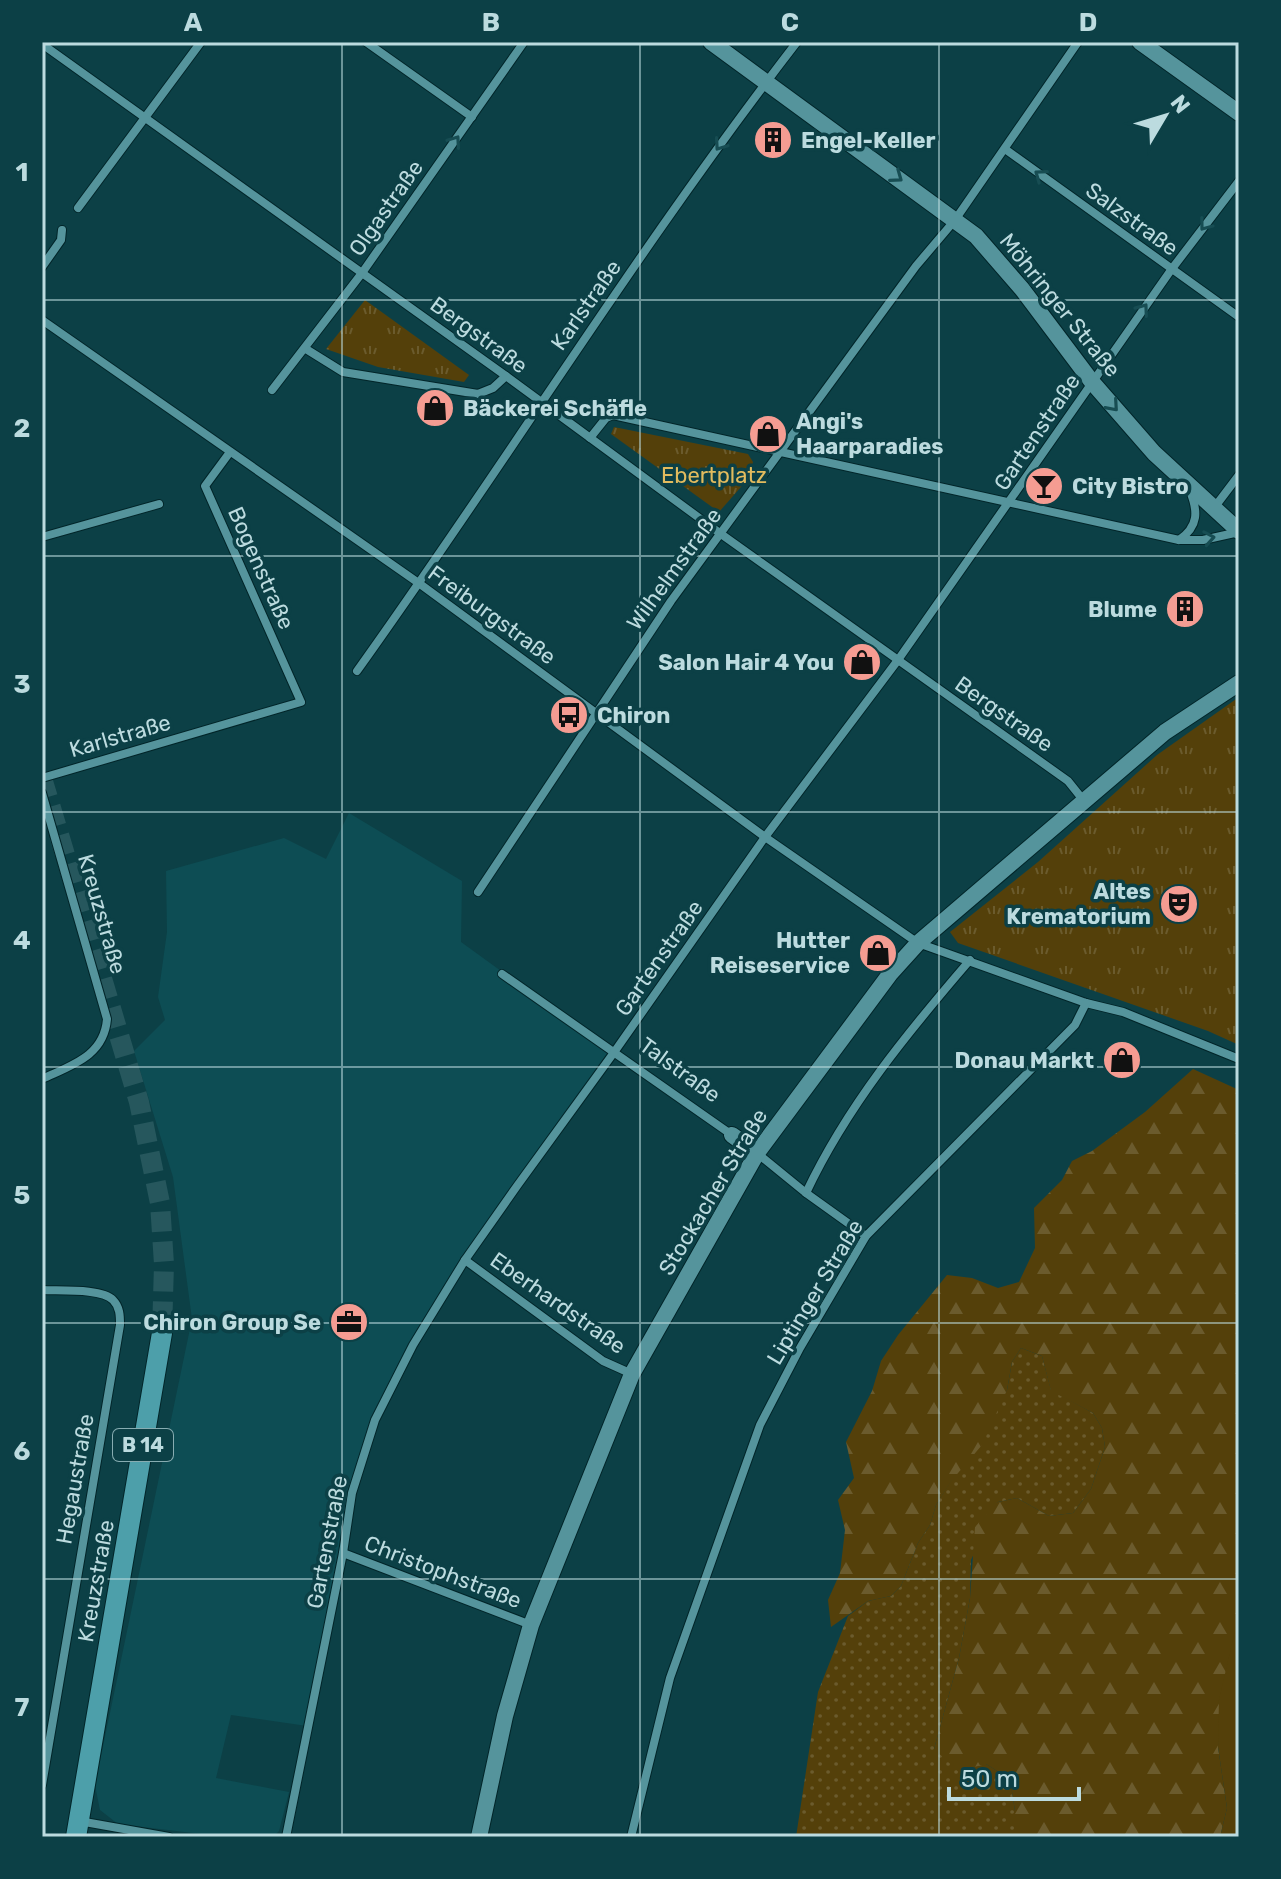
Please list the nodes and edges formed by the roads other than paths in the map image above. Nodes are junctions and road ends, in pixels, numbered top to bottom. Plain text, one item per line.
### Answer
1 (201, 42) edge
2 (366, 42) edge
3 (524, 42) edge
4 (711, 42) edge
5 (797, 42) edge
6 (1078, 42) edge
7 (1140, 42) edge
8 (42, 44) edge
9 (766, 82) junction
10 (1239, 113) edge
11 (472, 117) junction
12 (144, 119) junction
13 (1005, 149) junction
14 (1239, 181) edge
15 (78, 208) dead end
16 (955, 220) junction
17 (62, 230) dead end
18 (42, 267) edge
19 (1171, 270) junction
20 (362, 273) junction
21 (1239, 317) edge
22 (42, 320) edge
23 (306, 349) junction
24 (506, 376) junction
25 (1092, 382) junction
26 (272, 390) dead end
27 (540, 402) junction
28 (590, 438) junction
29 (230, 452) junction
30 (779, 453) junction
31 (1239, 475) edge
32 (1188, 486) junction
33 (1010, 502) junction
34 (159, 504) dead end
35 (1214, 509) junction
36 (1239, 532) edge
37 (721, 534) junction
38 (42, 537) edge
39 (1179, 540) junction
40 (420, 584) junction
41 (898, 660) junction
42 (357, 671) dead end
43 (1239, 683) edge
44 (301, 702) joint
45 (595, 713) junction
46 (42, 778) edge
47 (42, 793) edge
48 (1084, 801) junction
49 (765, 837) junction
50 (478, 892) dead end
51 (918, 943) junction
52 (970, 960) junction
53 (502, 974) dead end
54 (1086, 1003) junction
55 (615, 1051) junction
56 (1239, 1059) edge
57 (42, 1079) edge
58 (732, 1135) joint
59 (757, 1153) junction
60 (806, 1193) junction
61 (866, 1236) junction
62 (465, 1260) junction
63 (42, 1290) edge
64 (162, 1333) tunnel mouth
65 (632, 1374) junction
66 (343, 1553) junction
67 (531, 1625) junction
68 (42, 1785) edge
69 (78, 1829) edge
70 (169, 1837) edge
71 (286, 1837) edge
72 (479, 1837) edge
73 (631, 1837) edge

1 - 12 street
2 - 11 street
3 - 11 street, Olgastraße
4 - 9 street, Möhringer Straße
5 - 9 street, Karlstraße
6 - 13 street, Wilhelmstraße
7 - 10 street
8 - 12 street, Bergstraße
9 -> 16 street, Möhringer Straße
9 -> 27 street, Karlstraße
20 -> 11 street, Olgastraße
12 - 15 street
12 - 20 street, Bergstraße
13 - 16 street, Wilhelmstraße
19 -> 13 street, Salzstraße
14 -> 19 street, Gartenstraße
16 - 25 street, Möhringer Straße
16 - 30 street, Wilhelmstraße
17 - 18 street
19 - 21 street, Salzstraße
25 -> 19 street, Gartenstraße
20 - 23 street, Olgastraße
20 - 24 street, Bergstraße
22 - 29 street, Freiburgstraße
23 - 24 street
23 - 26 street, Olgastraße
24 - 27 street, Bergstraße
25 -> 32 street, Möhringer Straße
25 - 33 street, Gartenstraße
27 - 28 street, Bergstraße
27 - 40 street, Karlstraße
28 - 30 street
28 - 37 street, Bergstraße
29 - 40 street, Freiburgstraße
29 - 44 street, Bogenstraße
30 - 33 street
30 - 37 street, Wilhelmstraße
31 - 35 street
32 - 35 street, Möhringer Straße
32 - 39 street
33 - 39 street
33 - 41 street, Gartenstraße
34 - 38 street
35 - 36 street, Möhringer Straße
39 -> 36 street
37 - 41 street, Bergstraße
37 - 45 street, Wilhelmstraße
40 - 42 street, Karlstraße
40 - 45 street, Freiburgstraße
41 - 48 street, Bergstraße
41 - 49 street, Gartenstraße
43 - 48 street, Stockacher Straße
44 - 46 street, Karlstraße
45 - 49 street, Freiburgstraße
45 - 50 street, Wilhelmstraße
47 - 57 street, Kreuzstraße
48 - 51 street, Stockacher Straße
49 - 51 street, Freiburgstraße
49 - 55 street, Gartenstraße
51 - 52 street
51 - 59 street, Stockacher Straße
52 - 54 street
52 - 60 street
53 - 55 street, Talstraße
54 - 56 street
54 - 61 street, Liptinger Straße
55 - 58 street, Talstraße
55 - 62 street, Gartenstraße
58 - 59 street, Talstraße
59 - 60 street, Talstraße
59 - 65 street, Stockacher Straße
60 - 61 street, Talstraße
61 - 73 street, Liptinger Straße
62 - 65 street, Eberhardstraße
62 - 66 street, Gartenstraße
63 - 68 street, Hegaustraße
64 - 69 main road, Kreuzstraße / B 14
65 - 67 street, Stockacher Straße
66 - 67 street, Christophstraße
66 - 71 street, Gartenstraße
67 - 72 street, Stockacher Straße
69 - 70 street

